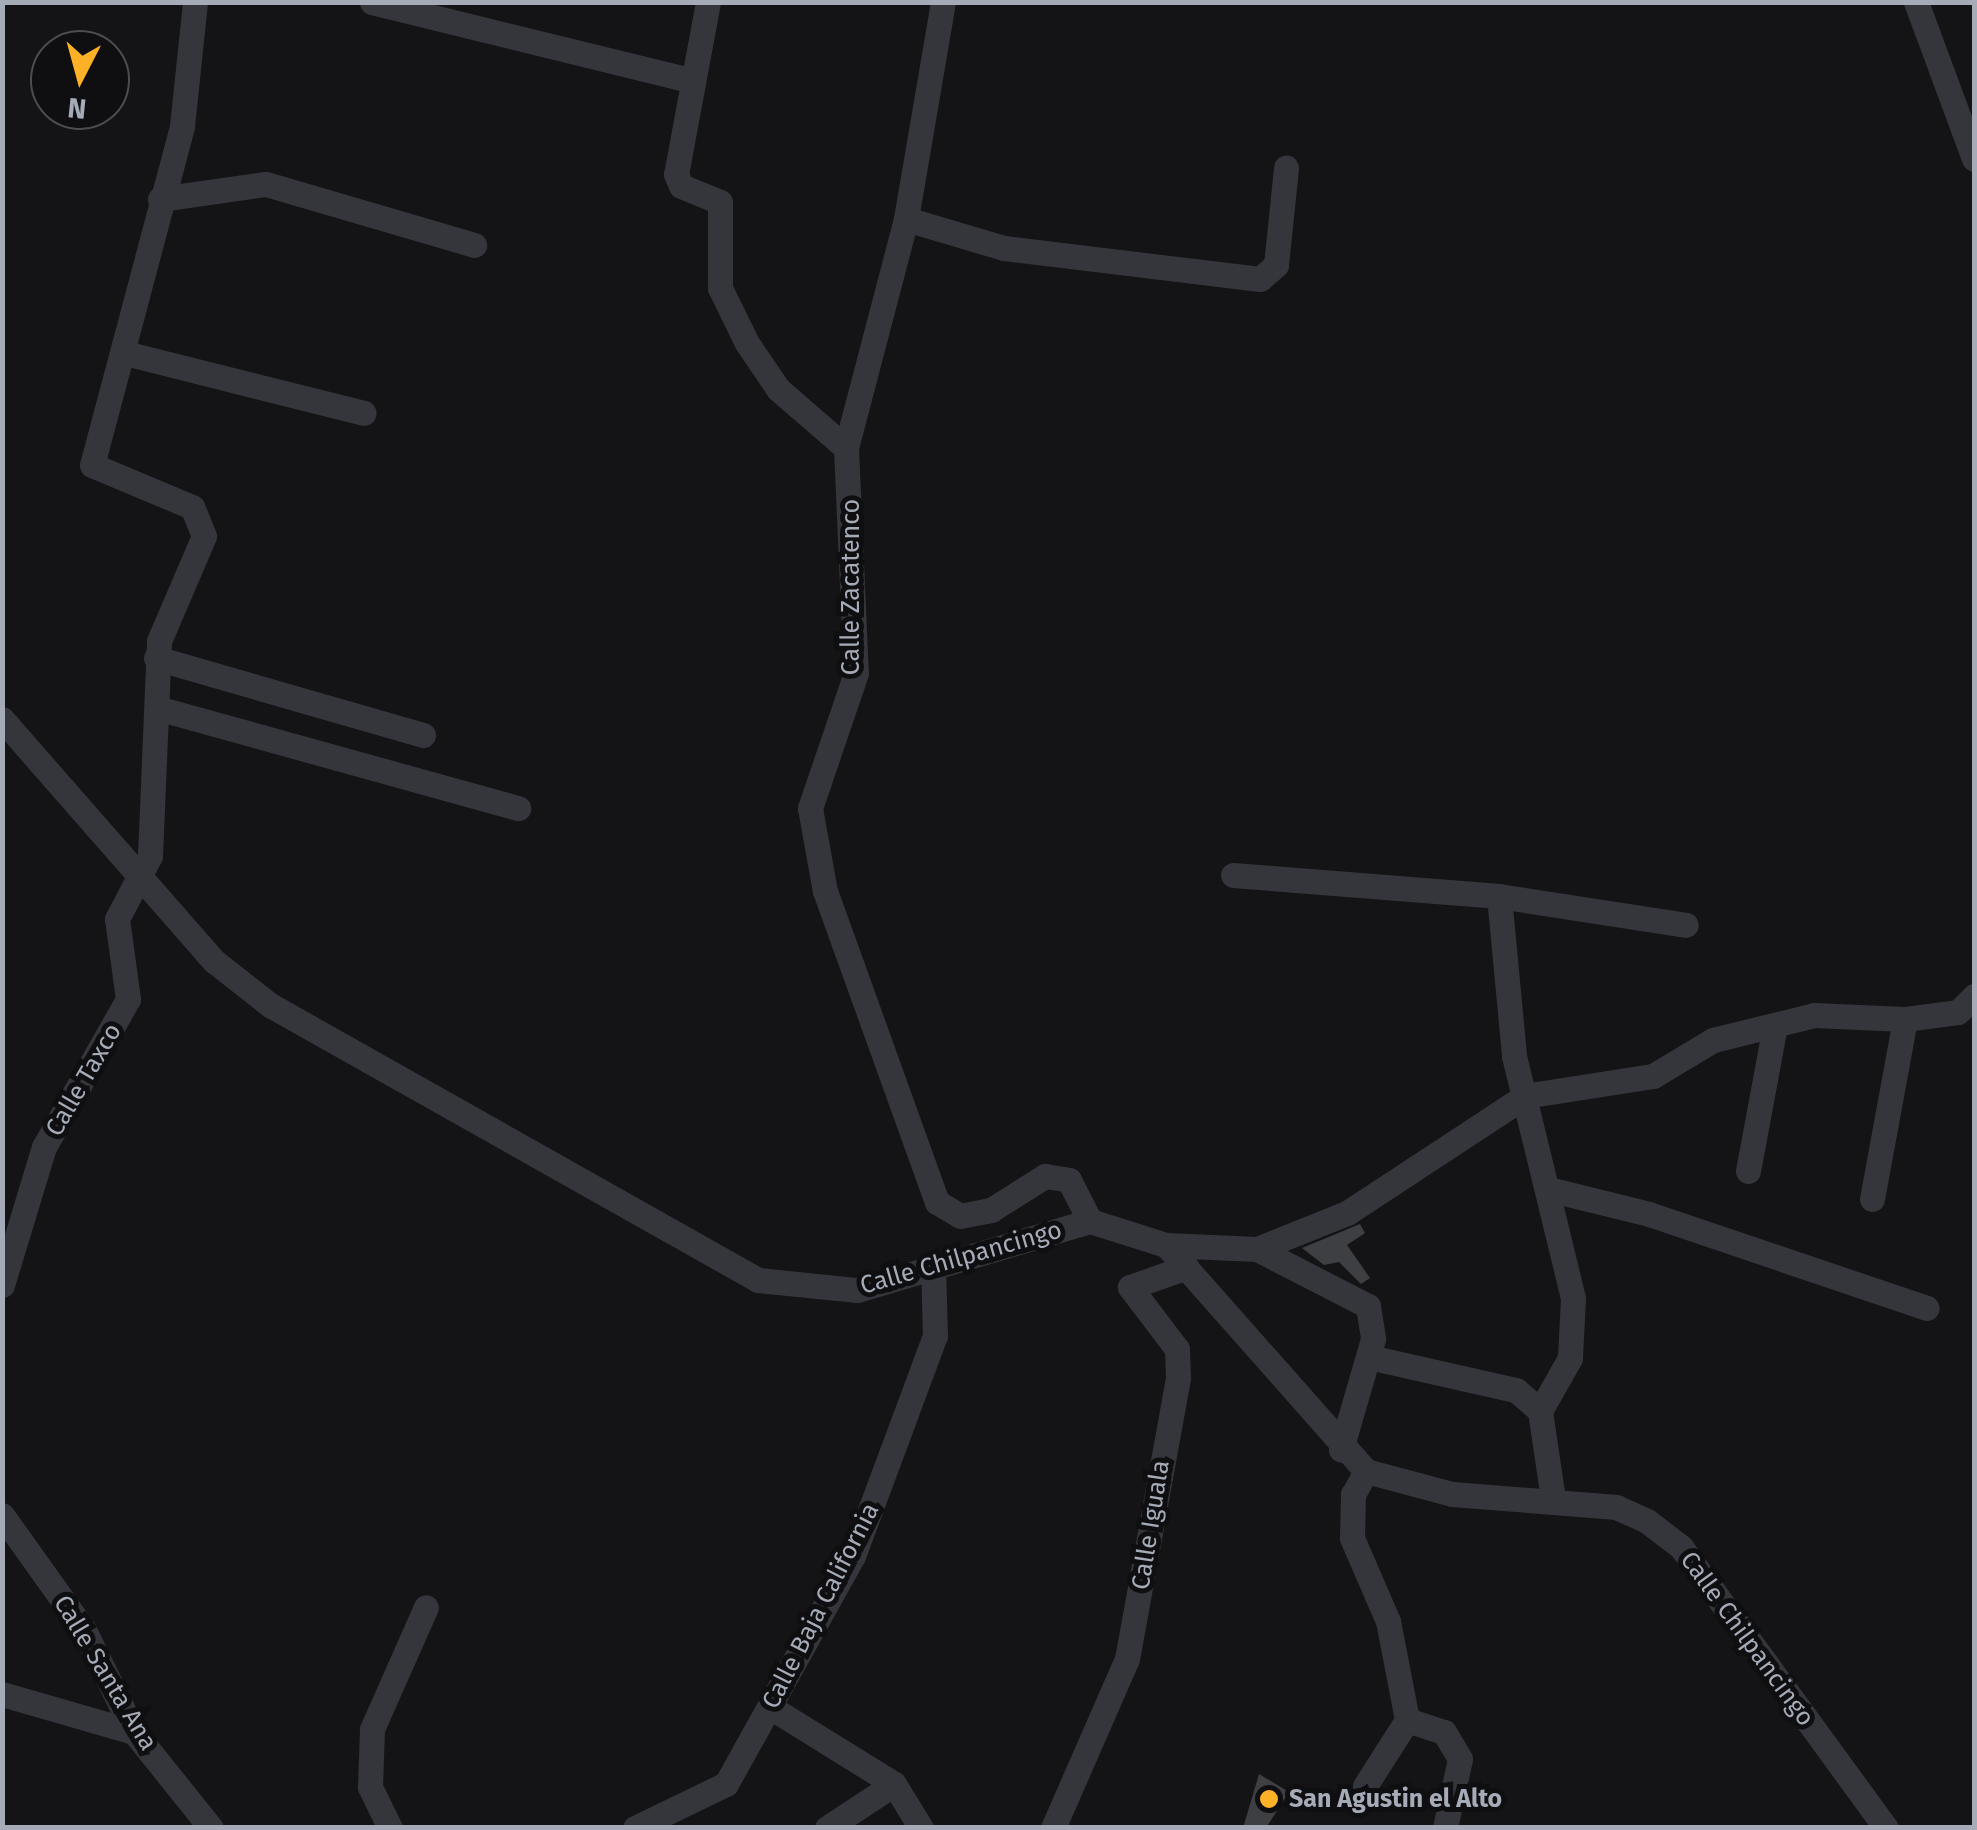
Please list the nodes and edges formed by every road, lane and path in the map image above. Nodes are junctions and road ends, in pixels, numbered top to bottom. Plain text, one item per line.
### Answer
1 (194, 2) edge
2 (372, 2) edge
3 (708, 2) edge
4 (944, 2) edge
5 (1916, 2) edge
6 (689, 80) junction
7 (1974, 159) edge
8 (1286, 168) dead end
9 (160, 199) junction
10 (906, 219) junction
11 (474, 245) dead end
12 (124, 353) junction
13 (364, 413) dead end
14 (846, 448) junction
15 (156, 658) junction
16 (157, 708) junction
17 (2, 719) edge
18 (423, 735) dead end
19 (518, 808) dead end
20 (1233, 874) dead end
21 (138, 876) junction
22 (1499, 896) junction
23 (1686, 925) dead end
24 (1974, 996) edge
25 (1905, 1019) junction
26 (1775, 1026) junction
27 (1525, 1096) junction
28 (1748, 1171) dead end
29 (1548, 1189) junction
30 (1872, 1199) dead end
31 (1090, 1221) junction
32 (1166, 1246) junction
33 (1256, 1249) junction
34 (933, 1266) junction
35 (1187, 1266) junction
36 (2, 1285) edge
37 (1926, 1308) dead end
38 (1369, 1357) junction
39 (1540, 1411) junction
40 (1340, 1449) junction
41 (1366, 1471) junction
42 (1552, 1499) junction
43 (2, 1516) edge
44 (426, 1607) dead end
45 (2, 1694) edge
46 (770, 1707) junction
47 (1407, 1720) junction
48 (134, 1732) junction
49 (894, 1784) junction
50 (1365, 1786) dead end
51 (211, 1828) edge
52 (390, 1828) edge
53 (635, 1828) edge
54 (827, 1828) edge
55 (921, 1828) edge
56 (1053, 1828) edge
57 (1445, 1828) edge
58 (1886, 1828) edge

1 - 9 street
2 - 6 street
3 - 6 street
4 - 10 street, Calle Zacatenco
5 - 7 street
6 - 14 street
8 - 10 street
9 - 11 street
9 - 12 street
10 - 14 street, Calle Zacatenco
12 - 13 street
12 - 15 street
14 - 31 street, Calle Zacatenco
15 - 16 street, Calle Taxco
15 - 18 street
16 - 19 street
16 - 21 street, Calle Taxco
17 - 21 street, Calle Chilpancingo
20 - 22 street
21 - 34 street, Calle Chilpancingo
21 - 36 street, Calle Taxco
22 - 23 street
22 - 27 street
24 - 25 street
25 - 26 street
25 - 30 street
26 - 27 street
26 - 28 street
27 - 29 street
27 - 33 street
29 - 37 street
29 - 39 street
31 - 32 street, Calle Chilpancingo
31 - 34 street, Calle Chilpancingo
32 - 33 street
32 - 35 street, Calle Chilpancingo
33 - 38 street
34 - 46 street, Calle Baja California
35 - 40 street, Calle Chilpancingo
35 - 56 street, Calle Iguala
38 - 39 street
38 - 40 street
39 - 42 street
40 - 41 street, Calle Chilpancingo
41 - 42 street, Calle Chilpancingo
41 - 47 street
42 - 58 street, Calle Chilpancingo
43 - 48 street, Calle Santa Ana
44 - 52 street
45 - 48 street
46 - 49 street
46 - 53 street, Calle Baja California
47 - 50 street
47 - 57 street
48 - 51 street, Calle Santa Ana
49 - 54 street
49 - 55 street

